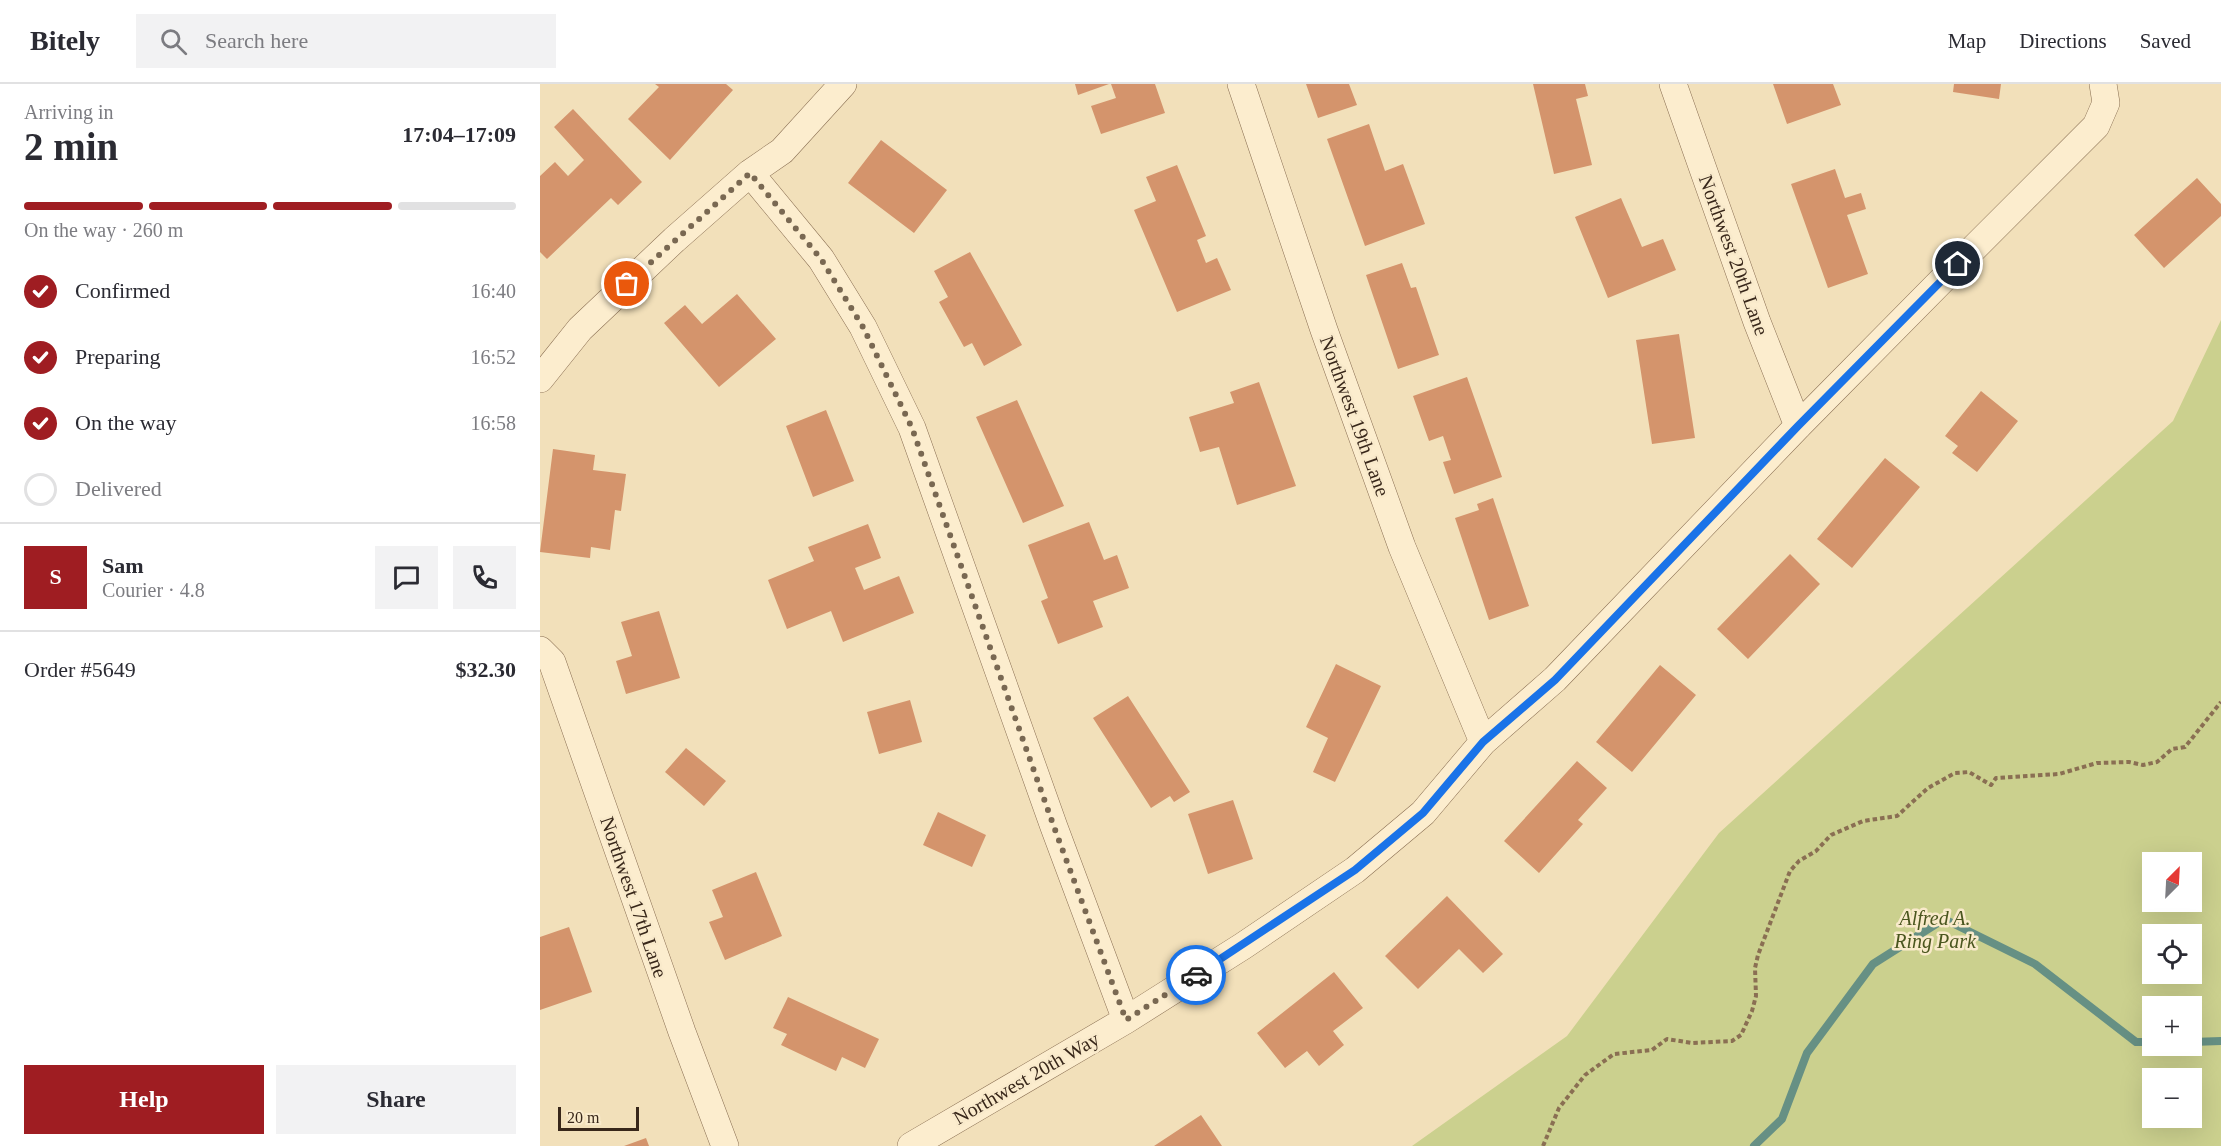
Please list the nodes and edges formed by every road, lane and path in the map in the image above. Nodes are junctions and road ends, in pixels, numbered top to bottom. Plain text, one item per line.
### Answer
1 (843, 84) edge
2 (1240, 84) edge
3 (1673, 84) edge
4 (2104, 94) edge
5 (750, 173) junction
6 (540, 379) edge
7 (1798, 426) junction
8 (540, 650) edge
9 (2221, 702) edge
10 (1483, 742) junction
11 (1126, 1020) junction
12 (725, 1146) edge
13 (911, 1146) edge
14 (1543, 1146) edge

1 - 5 street
2 - 10 street, Northwest 19th Lane
3 - 7 street, Northwest 20th Lane
4 - 7 street, Northwest 20th Way
5 - 6 street
5 - 11 street
7 - 10 street, Northwest 20th Way
8 - 12 street, Northwest 17th Lane
9 - 14 path
10 - 11 street, Northwest 20th Way
11 - 13 street, Northwest 20th Way

